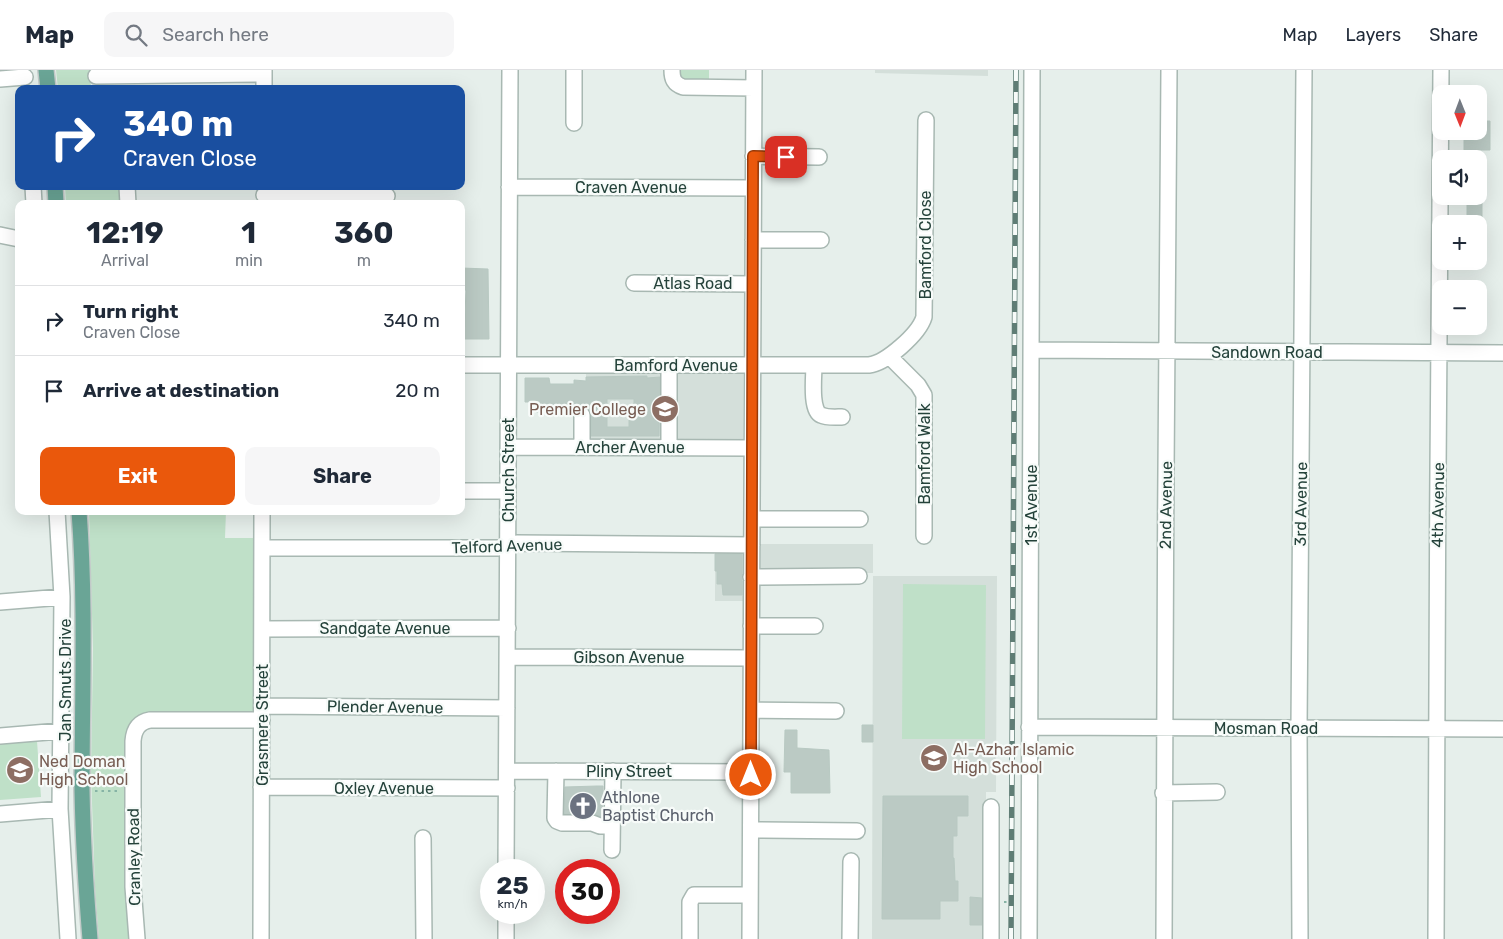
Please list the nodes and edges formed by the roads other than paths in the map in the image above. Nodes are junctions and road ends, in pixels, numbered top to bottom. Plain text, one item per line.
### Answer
1 (46, 70) edge
2 (510, 70) edge
3 (574, 70) edge
4 (672, 70) edge
5 (754, 70) edge
6 (1032, 70) edge
7 (1169, 70) edge
8 (1304, 70) edge
9 (1441, 70) edge
10 (25, 78) edge
11 (96, 78) edge
12 (264, 78) edge
13 (0, 79) edge
14 (48, 85) edge
15 (754, 88) junction
16 (926, 120) dead end
17 (574, 123) dead end
18 (753, 156) junction
19 (819, 157) dead end
20 (509, 187) junction
21 (753, 188) junction
22 (264, 195) edge
23 (387, 195) edge
24 (0, 235) edge
25 (15, 239) edge
26 (753, 240) junction
27 (821, 240) dead end
28 (634, 283) dead end
29 (753, 284) junction
30 (1032, 350) junction
31 (1168, 351) junction
32 (1303, 352) junction
33 (1440, 353) junction
34 (1503, 353) edge
35 (889, 356) junction
36 (465, 364) edge
37 (508, 364) junction
38 (669, 365) junction
39 (753, 365) junction
40 (814, 365) junction
41 (582, 415) dead end
42 (842, 417) dead end
43 (508, 447) junction
44 (582, 447) junction
45 (669, 447) junction
46 (752, 448) junction
47 (465, 491) edge
48 (508, 491) junction
49 (57, 515) edge
50 (79, 515) edge
51 (262, 515) edge
52 (752, 519) junction
53 (860, 519) dead end
54 (924, 536) dead end
55 (508, 545) junction
56 (752, 545) junction
57 (262, 548) junction
58 (859, 576) dead end
59 (752, 577) junction
60 (62, 597) junction
61 (0, 602) edge
62 (751, 626) junction
63 (815, 626) dead end
64 (508, 628) junction
65 (262, 629) junction
66 (508, 657) junction
67 (751, 658) junction
68 (507, 708) junction
69 (751, 710) junction
70 (836, 711) dead end
71 (262, 713) junction
72 (1029, 727) junction
73 (1163, 727) junction
74 (1299, 728) junction
75 (1436, 729) junction
76 (1503, 729) edge
77 (60, 732) junction
78 (0, 736) edge
79 (507, 771) junction
80 (556, 771) junction
81 (613, 771) junction
82 (751, 772) junction
83 (262, 787) junction
84 (506, 788) junction
85 (1218, 792) dead end
86 (1163, 793) junction
87 (991, 807) dead end
88 (60, 809) junction
89 (0, 814) edge
90 (612, 826) junction
91 (750, 830) junction
92 (857, 831) dead end
93 (423, 838) dead end
94 (612, 850) dead end
95 (506, 859) edge
96 (851, 861) dead end
97 (750, 895) junction
98 (506, 924) edge
99 (136, 937) edge
100 (68, 939) edge
101 (90, 939) edge
102 (261, 939) edge
103 (424, 939) edge
104 (506, 939) edge
105 (690, 939) edge
106 (750, 939) edge
107 (850, 939) edge
108 (991, 939) edge
109 (1029, 939) edge
110 (1164, 939) edge
111 (1300, 939) edge
112 (1436, 939) edge

1 - 14 main road
2 - 20 street, Church Street
3 - 17 street
4 - 15 street
5 - 15 street
6 - 30 street, 1st Avenue
7 - 31 street, 2nd Avenue
8 - 32 street, 3rd Avenue
9 - 33 street, 4th Avenue
10 - 13 street
11 - 12 street
15 - 18 street
16 - 35 street, Bamford Close
18 - 19 street
18 - 21 street
20 - 21 street, Craven Avenue
20 - 37 street, Church Street
21 - 26 street
22 - 23 street
24 - 25 street
26 - 27 street
26 - 29 street
28 - 29 street, Atlas Road
29 - 39 street
30 - 31 street, Sandown Road
30 - 72 street, 1st Avenue
31 - 32 street, Sandown Road
31 - 73 street, 2nd Avenue
32 - 33 street, Sandown Road
32 - 74 street, 3rd Avenue
33 - 34 street, Sandown Road
33 - 75 street, 4th Avenue
35 - 40 street, Bamford Avenue
35 - 54 street, Bamford Walk
36 - 37 street, Bamford Avenue
37 - 38 street, Bamford Avenue
37 - 43 street, Church Street
38 - 39 street, Bamford Avenue
38 - 45 street
39 - 40 street, Bamford Avenue
39 - 46 street
40 - 42 street
41 - 44 street
43 - 44 street, Archer Avenue
43 - 48 street, Church Street
44 - 45 street, Archer Avenue
45 - 46 street, Archer Avenue
46 - 52 street
47 - 48 street
48 - 55 street, Church Street
49 - 60 street
50 - 101 main road, Jan Smuts Drive
51 - 57 street, Grasmere Street
52 - 53 street
52 - 56 street
55 - 56 street, Telford Avenue
55 - 57 street, Telford Avenue
55 - 64 street, Church Street
56 - 59 street
57 - 65 street, Grasmere Street
58 - 59 street
59 - 62 street
60 - 61 street
60 - 77 street
62 - 63 street
62 - 67 street
64 - 65 street, Sandgate Avenue
64 - 66 street, Church Street
65 - 71 street, Grasmere Street
66 - 67 street, Gibson Avenue
66 - 68 street, Church Street
67 - 69 street
68 - 71 street, Plender Avenue
68 - 79 street, Church Street
69 - 70 street
69 - 82 street
71 - 83 street, Grasmere Street
71 - 99 street, Cranley Road
72 - 73 street, Mosman Road
72 - 109 street, 1st Avenue
73 - 74 street, Mosman Road
73 - 86 street, 2nd Avenue
74 - 75 street, Mosman Road
74 - 111 street, 3rd Avenue
75 - 76 street, Mosman Road
75 - 112 street, 4th Avenue
77 - 78 street
77 - 88 street
79 - 80 street, Pliny Street
79 - 84 street, Church Street
80 - 81 street, Pliny Street
80 - 90 street
81 - 82 street, Pliny Street
81 - 90 street
82 - 91 street
83 - 84 street, Oxley Avenue
83 - 102 street, Grasmere Street
84 - 95 street, Church Street
85 - 86 street
86 - 110 street, 2nd Avenue
87 - 108 street
88 - 89 street
88 - 100 street
90 - 94 street
91 - 92 street
91 - 97 street
93 - 103 street
96 - 107 street
97 - 105 street
97 - 106 street
98 - 104 street

